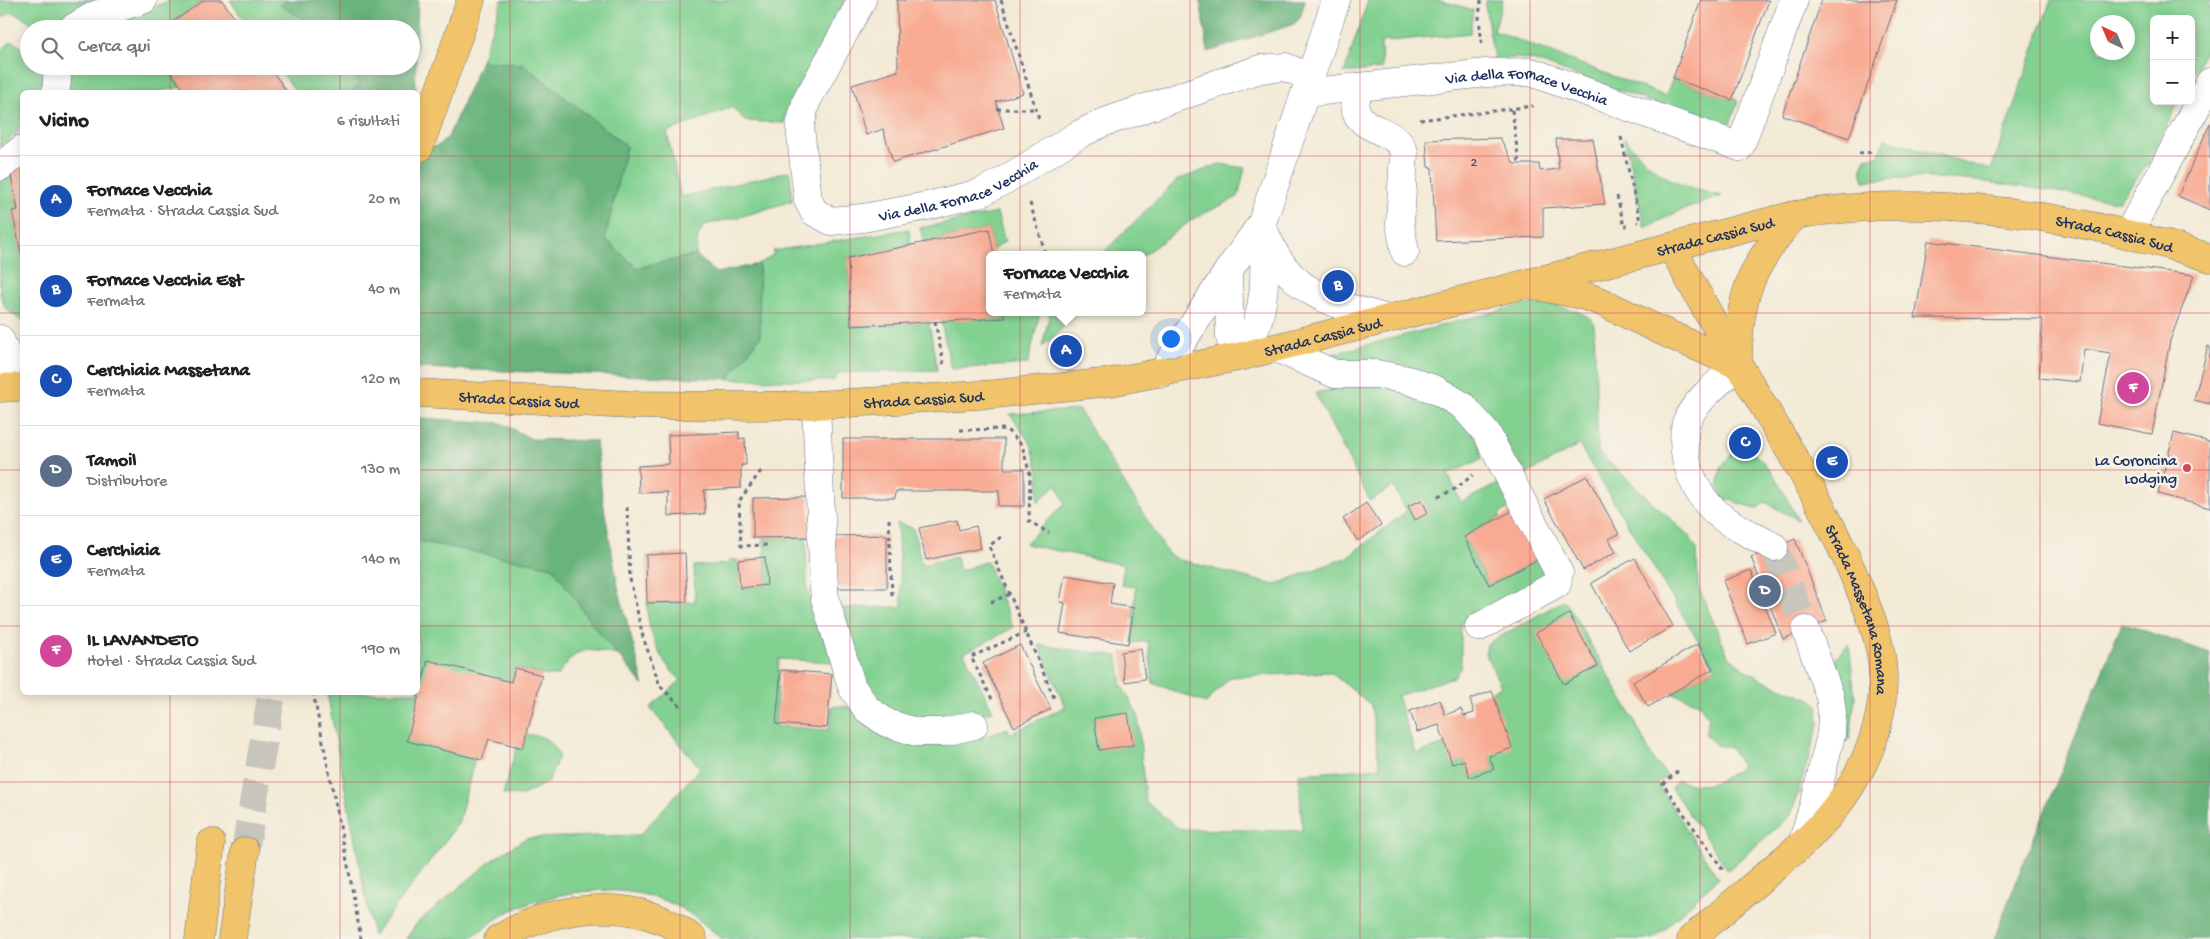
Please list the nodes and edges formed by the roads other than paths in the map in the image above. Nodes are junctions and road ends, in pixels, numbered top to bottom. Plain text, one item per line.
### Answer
1 (143, 0) edge
2 (471, 0) edge
3 (862, 0) edge
4 (1336, 0) edge
5 (1794, 0) edge
6 (85, 20) edge
7 (57, 75) edge
8 (2210, 82) edge
9 (1308, 85) junction
10 (1359, 87) junction
11 (56, 90) edge
12 (420, 148) dead end
13 (20, 151) edge
14 (0, 166) edge
15 (1795, 215) junction
16 (1262, 224) junction
17 (2128, 234) junction
18 (1672, 247) junction
19 (1405, 252) dead end
20 (2210, 258) edge
21 (1228, 271) junction
22 (1526, 284) junction
23 (1388, 319) junction
24 (8, 342) edge
25 (1276, 348) junction
26 (1243, 356) junction
27 (1738, 365) junction
28 (1162, 373) junction
29 (14, 388) edge
30 (420, 394) edge
31 (816, 404) junction
32 (1774, 547) tunnel mouth
33 (1479, 627) dead end
34 (1806, 630) tunnel mouth
35 (974, 725) road end
36 (211, 843) dead end
37 (1802, 844) junction
38 (245, 851) tunnel mouth
39 (199, 939) edge
40 (232, 939) edge
41 (498, 939) edge
42 (693, 939) edge
43 (1691, 939) edge

1 - 6 street
2 - 12 main road
3 - 9 street, Via della Fornace Vecchia
4 - 9 street
5 - 10 street, Via della Fornace Vecchia
7 - 11 street
8 - 17 street
9 - 10 street, Via della Fornace Vecchia
9 - 16 street
10 - 19 street
13 - 14 street
15 - 17 main road, Strada Cassia Sud
15 - 18 main road, Strada Cassia Sud
15 - 27 main road
16 - 21 street
16 - 23 street
16 - 26 street
17 - 20 main road, Strada Cassia Sud
18 - 22 main road, Strada Cassia Sud
18 - 27 main road, Strada Massetana Romana
21 - 26 street
21 - 28 street
22 - 23 main road, Strada Cassia Sud
22 - 27 main road
23 - 25 main road, Strada Cassia Sud
24 - 29 street
25 - 26 main road, Strada Cassia Sud
25 - 33 street
26 - 28 main road, Strada Cassia Sud
27 - 32 street
27 - 37 main road, Strada Massetana Romana
28 - 31 main road, Strada Cassia Sud
30 - 31 main road, Strada Cassia Sud
31 - 35 street
34 - 37 street
36 - 39 main road
37 - 43 main road, Strada Massetana Romana
38 - 40 main road
41 - 42 main road

